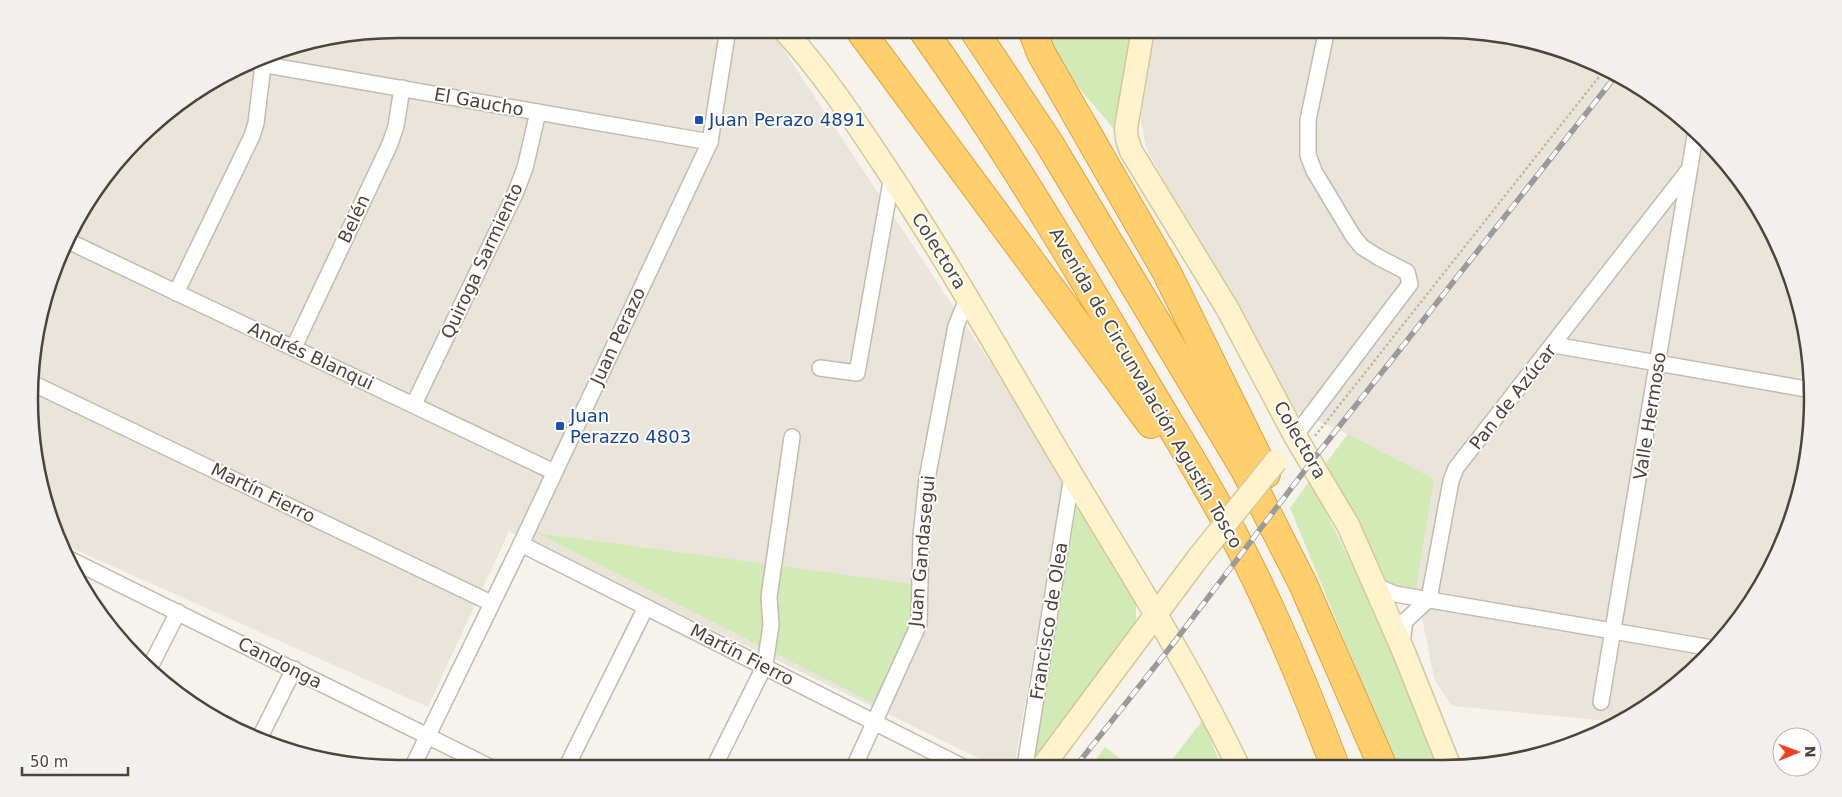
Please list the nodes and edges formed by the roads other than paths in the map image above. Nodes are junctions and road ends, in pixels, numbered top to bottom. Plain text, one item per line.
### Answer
1 (727, 38) edge
2 (792, 38) edge
3 (866, 38) edge
4 (928, 38) edge
5 (979, 38) edge
6 (1035, 38) edge
7 (1141, 38) edge
8 (1325, 38) edge
9 (262, 64) edge
10 (256, 67) edge
11 (402, 88) junction
12 (538, 112) junction
13 (1694, 139) edge
14 (710, 142) junction
15 (1688, 171) junction
16 (892, 176) junction
17 (73, 243) edge
18 (176, 293) junction
19 (968, 297) junction
20 (1554, 345) junction
21 (294, 347) junction
22 (1659, 364) junction
23 (820, 368) dead end
24 (38, 386) edge
25 (1804, 389) edge
26 (414, 404) junction
27 (792, 437) dead end
28 (1300, 443) junction
29 (554, 472) junction
30 (1072, 476) junction
31 (521, 544) junction
32 (78, 563) edge
33 (1376, 586) junction
34 (1429, 599) junction
35 (492, 603) junction
36 (646, 607) junction
37 (178, 612) junction
38 (1155, 615) junction
39 (1614, 630) junction
40 (1328, 639) junction
41 (1706, 647) edge
42 (1403, 650) junction
43 (152, 662) edge
44 (765, 666) junction
45 (294, 670) junction
46 (1299, 674) junction
47 (1601, 702) dead end
48 (875, 722) junction
49 (262, 733) edge
50 (427, 737) junction
51 (416, 760) edge
52 (475, 760) edge
53 (570, 760) edge
54 (718, 760) edge
55 (857, 760) edge
56 (949, 760) edge
57 (1026, 760) edge
58 (1047, 760) edge
59 (1235, 760) edge
60 (1333, 760) edge
61 (1380, 760) edge
62 (1447, 760) edge

1 - 14 street, Juan Perazo
2 - 16 main road, Colectora
3 - 46 highway
4 - 46 highway, Avenida de Circunvalación Agustín Tosco
5 - 40 highway
6 - 40 highway
7 - 28 main road, Colectora
8 - 28 street
9 - 11 street, El Gaucho
10 - 18 street
11 - 12 street, El Gaucho
11 - 21 street, Belén
12 - 14 street, El Gaucho
12 - 26 street, Quiroga Sarmiento
13 - 15 street, Valle Hermoso
14 - 29 street, Juan Perazo
15 - 20 street, Pan de Azúcar
15 - 22 street, Valle Hermoso
16 - 19 main road, Colectora
16 - 23 street
17 - 18 street, Andrés Blanqui
18 - 21 street, Andrés Blanqui
19 - 30 main road, Colectora
19 - 48 street, Juan Gandasegui
20 - 22 street
20 - 34 street, Pan de Azúcar
21 - 26 street, Andrés Blanqui
22 - 25 street
22 - 39 street, Valle Hermoso
24 - 35 street, Martín Fierro
26 - 29 street, Andrés Blanqui
27 - 44 street
28 - 33 main road, Colectora
28 - 38 main road, bridge
29 - 31 street, Juan Perazo
30 - 38 main road, Colectora
30 - 57 street, Francisco de Olea
31 - 35 street, Juan Perazo
31 - 36 street, Martín Fierro
32 - 37 street, Candonga
33 - 34 street
33 - 42 main road, Colectora
34 - 39 street
34 - 42 street
35 - 50 street, Juan Perazo
36 - 44 street, Martín Fierro
36 - 53 street
37 - 43 street
37 - 45 street, Candonga
38 - 58 main road
38 - 59 main road, Colectora
39 - 41 street
39 - 47 street, Valle Hermoso
40 - 61 highway
42 - 62 main road, Colectora
44 - 48 street, Martín Fierro
44 - 54 street
45 - 49 street
45 - 50 street, Candonga
46 - 60 highway, Avenida de Circunvalación Agustín Tosco
48 - 55 street, Juan Gandasegui
48 - 56 street, Martín Fierro
50 - 51 street, Juan Perazo
50 - 52 street, Candonga

